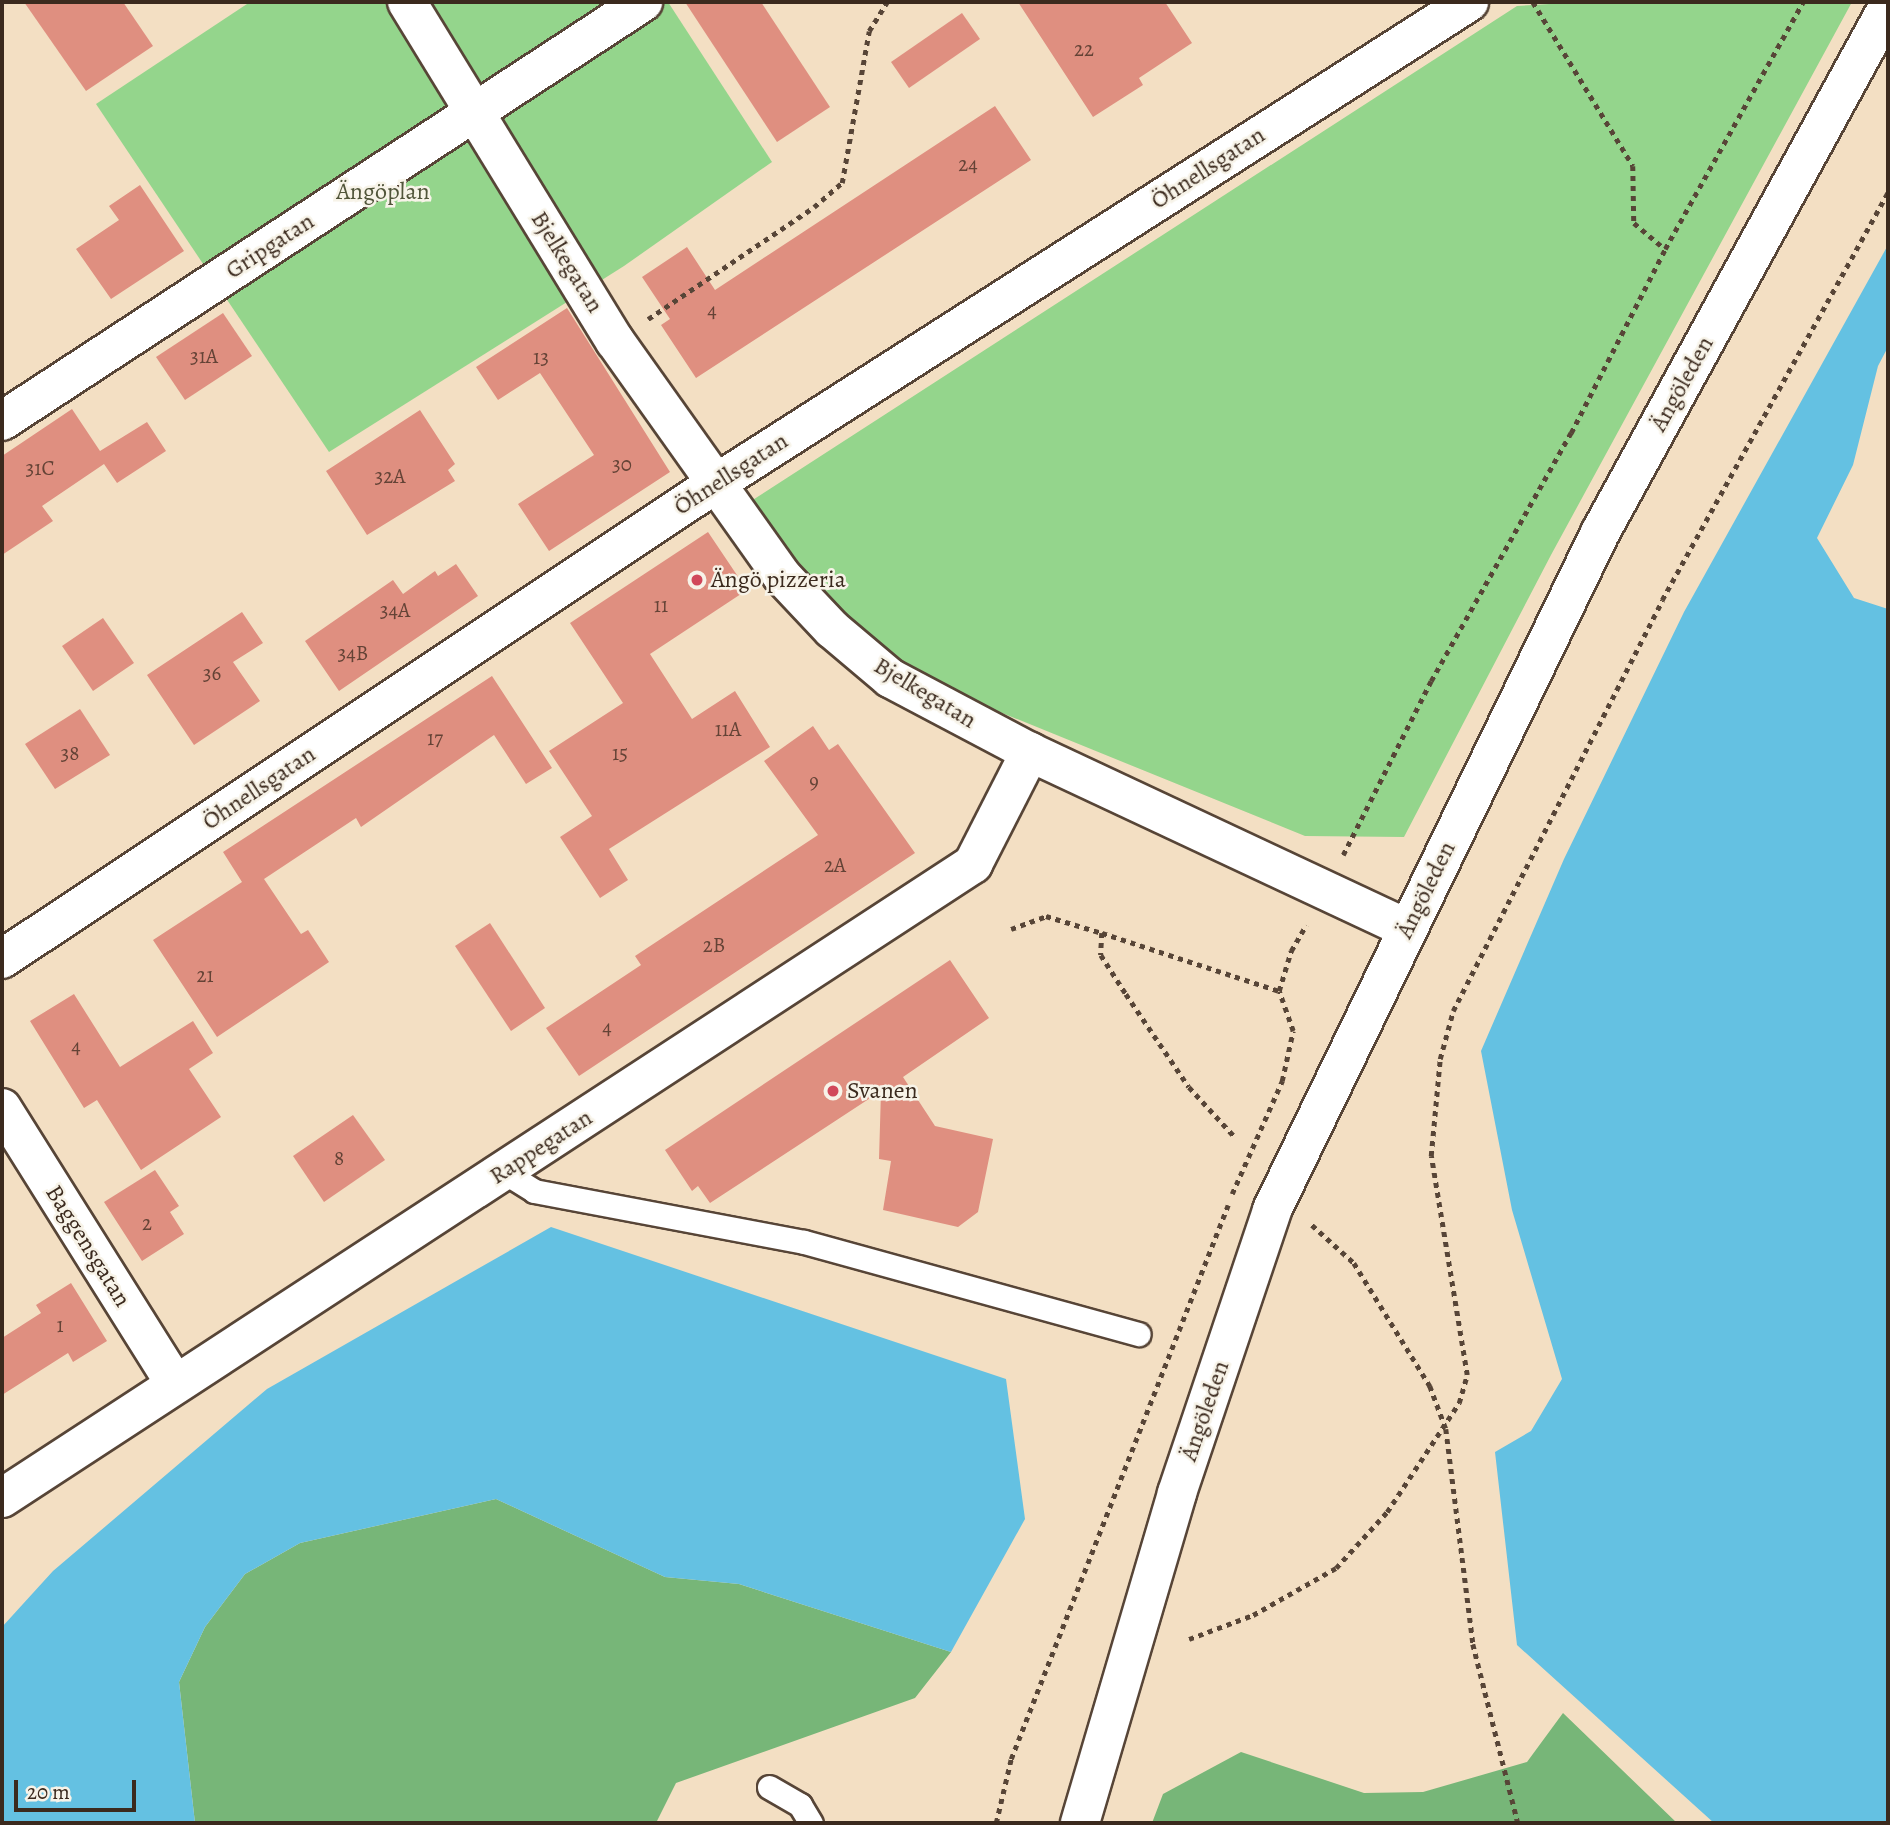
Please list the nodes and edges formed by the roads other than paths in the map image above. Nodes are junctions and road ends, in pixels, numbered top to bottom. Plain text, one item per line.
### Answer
1 (407, 2) edge
2 (643, 2) edge
3 (1469, 2) edge
4 (1888, 7) edge
5 (474, 112) junction
6 (2, 421) edge
7 (715, 484) junction
8 (1030, 752) junction
9 (1407, 929) junction
10 (2, 959) edge
11 (2, 1108) edge
12 (504, 1172) junction
13 (1139, 1334) dead end
14 (175, 1384) junction
15 (2, 1498) edge
16 (769, 1787) dead end
17 (811, 1823) edge
18 (1080, 1823) edge

1 - 5 street, Bjelkegatan
2 - 5 street, Gripgatan
3 - 7 street, Öhnellsgatan
4 - 9 street, Ängöleden
5 - 6 street, Gripgatan
5 - 7 street, Bjelkegatan
7 - 8 street, Bjelkegatan
7 - 10 street, Öhnellsgatan
8 - 9 street, Bjelkegatan
8 - 12 street, Rappegatan
9 - 18 street, Ängöleden
11 - 14 street, Baggensgatan
12 - 13 lane
12 - 14 street, Rappegatan
14 - 15 street, Rappegatan
16 - 17 lane

